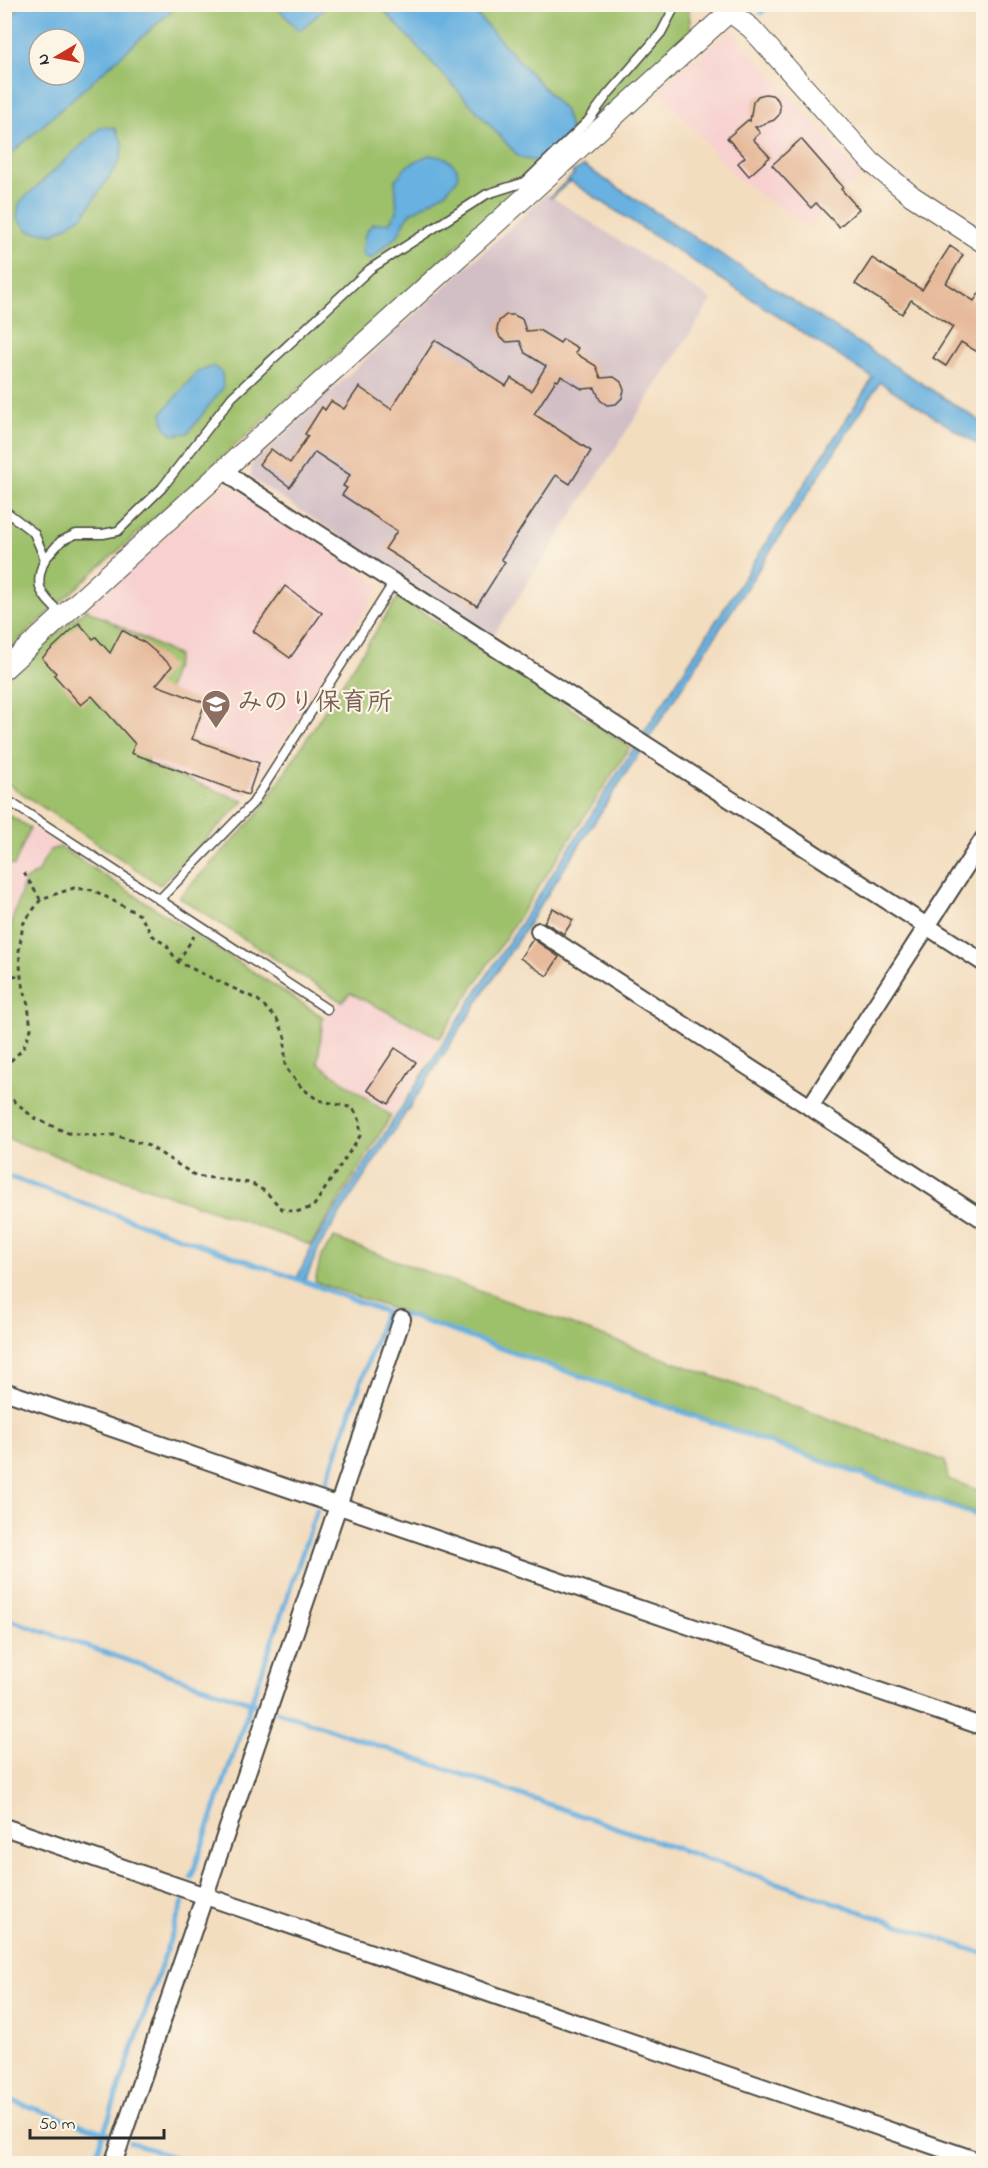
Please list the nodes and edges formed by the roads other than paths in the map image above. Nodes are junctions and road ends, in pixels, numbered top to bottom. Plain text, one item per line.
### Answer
1 (673, 4) edge
2 (730, 7) edge
3 (984, 243) edge
4 (225, 470) junction
5 (4, 510) edge
6 (45, 559) junction
7 (394, 582) junction
8 (63, 616) junction
9 (4, 669) edge
10 (4, 798) edge
11 (984, 838) edge
12 (159, 900) junction
13 (926, 926) junction
14 (538, 931) dead end
15 (984, 963) edge
16 (327, 1009) dead end
17 (810, 1107) junction
18 (984, 1220) edge
19 (402, 1319) dead end
20 (4, 1391) edge
21 (338, 1506) junction
22 (984, 1727) edge
23 (4, 1827) edge
24 (205, 1896) junction
25 (113, 2163) edge
26 (984, 2163) edge

1 - 6 lane
2 - 3 street
2 - 4 street
4 - 7 street
4 - 8 street
5 - 6 lane
6 - 8 lane
7 - 12 lane
7 - 13 street
8 - 9 street
10 - 12 lane
11 - 13 street
12 - 16 lane
13 - 15 street
13 - 17 street
14 - 17 street
17 - 18 street
19 - 21 street
20 - 21 street
21 - 22 street
21 - 24 street
23 - 24 street
24 - 25 street
24 - 26 street

